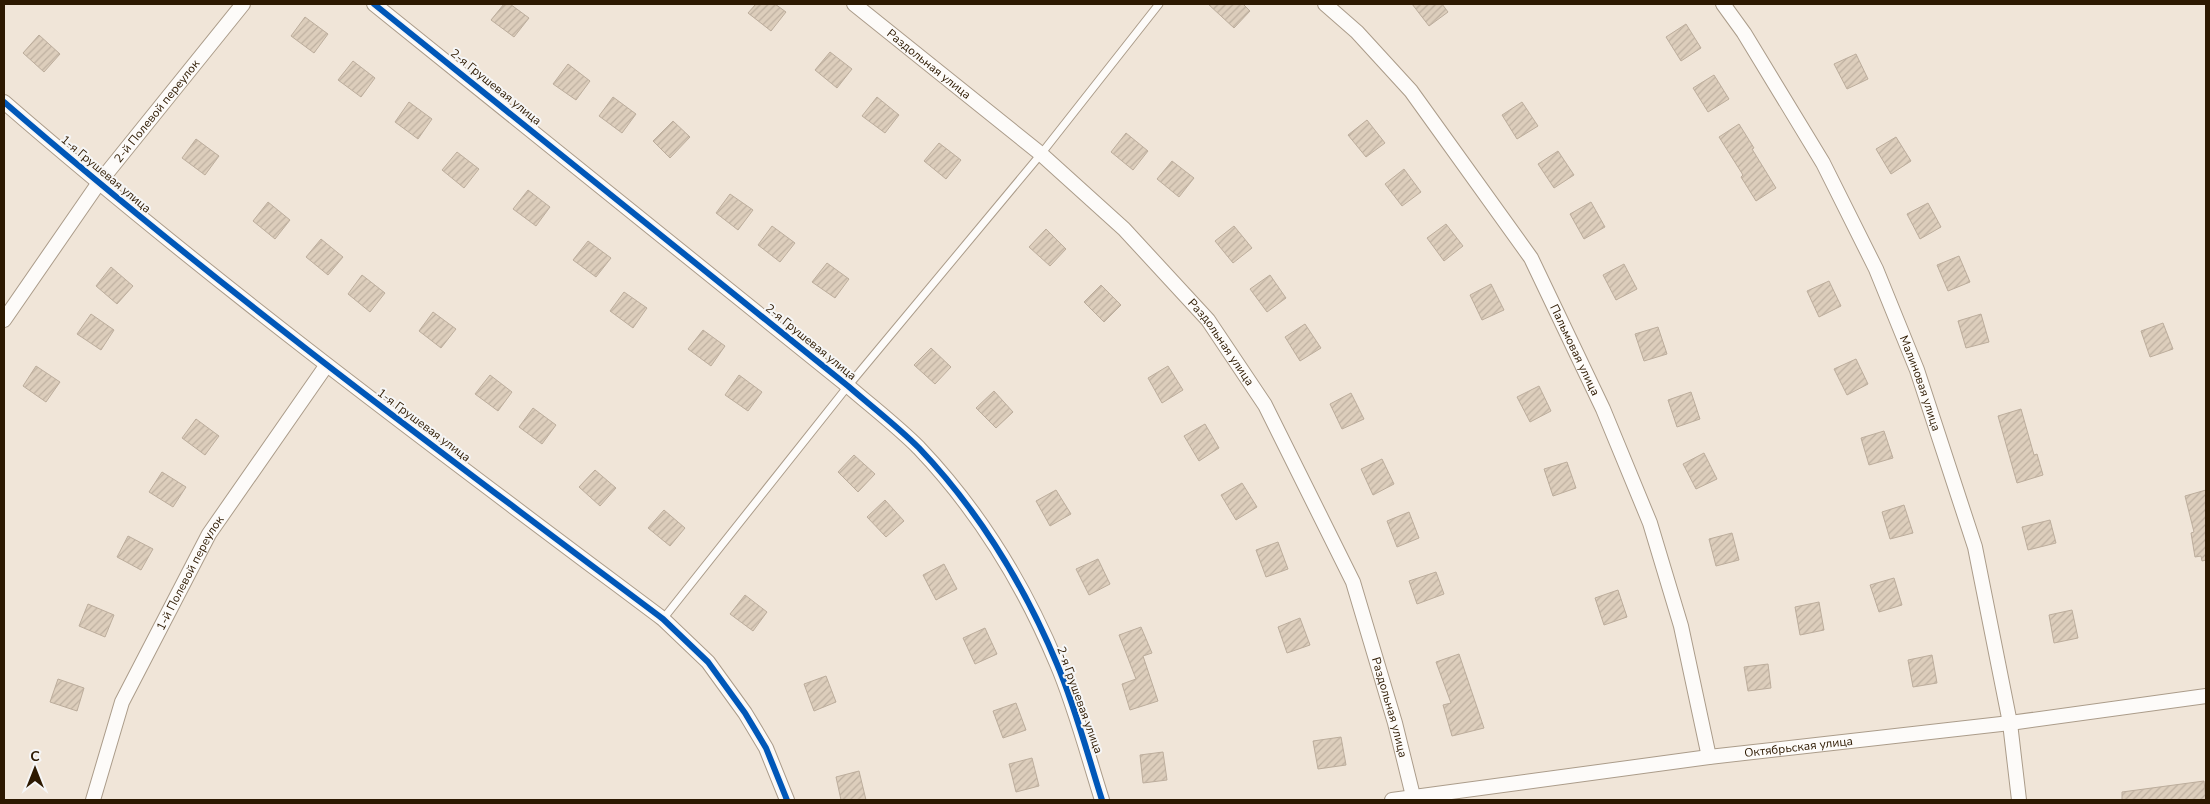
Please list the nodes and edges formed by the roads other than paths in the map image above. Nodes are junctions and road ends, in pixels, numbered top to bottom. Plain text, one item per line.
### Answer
1 (243, 4) edge
2 (374, 4) edge
3 (854, 4) edge
4 (1159, 4) edge
5 (1325, 4) edge
6 (1723, 4) edge
7 (4, 102) edge
8 (1041, 154) junction
9 (98, 184) junction
10 (4, 320) edge
11 (326, 366) junction
12 (848, 386) junction
13 (663, 618) junction
14 (2206, 696) edge
15 (2010, 723) junction
16 (1709, 756) junction
17 (1414, 799) edge
18 (93, 800) edge
19 (787, 800) edge
20 (1102, 800) edge
21 (1392, 800) edge
22 (2019, 800) edge

1 - 9 street, 2-й Полевой переулок
2 - 12 street, 2-я Грушевая улица
3 - 8 street, Раздольная улица
4 - 8 lane
5 - 16 street, Пальмовая улица
6 - 15 street, Малиновая улица
7 - 9 street, 1-я Грушевая улица
8 - 12 lane
8 - 17 street, Раздольная улица
9 - 10 street, 2-й Полевой переулок
9 - 11 street, 1-я Грушевая улица
11 - 13 street, 1-я Грушевая улица
11 - 18 street, 1-й Полевой переулок
12 - 13 lane
12 - 20 street, 2-я Грушевая улица
13 - 19 street, 1-я Грушевая улица
14 - 15 street, Октябрьская улица
15 - 16 street, Октябрьская улица
15 - 22 street, Малиновая улица
16 - 17 street, Октябрьская улица
17 - 21 street, Октябрьская улица

